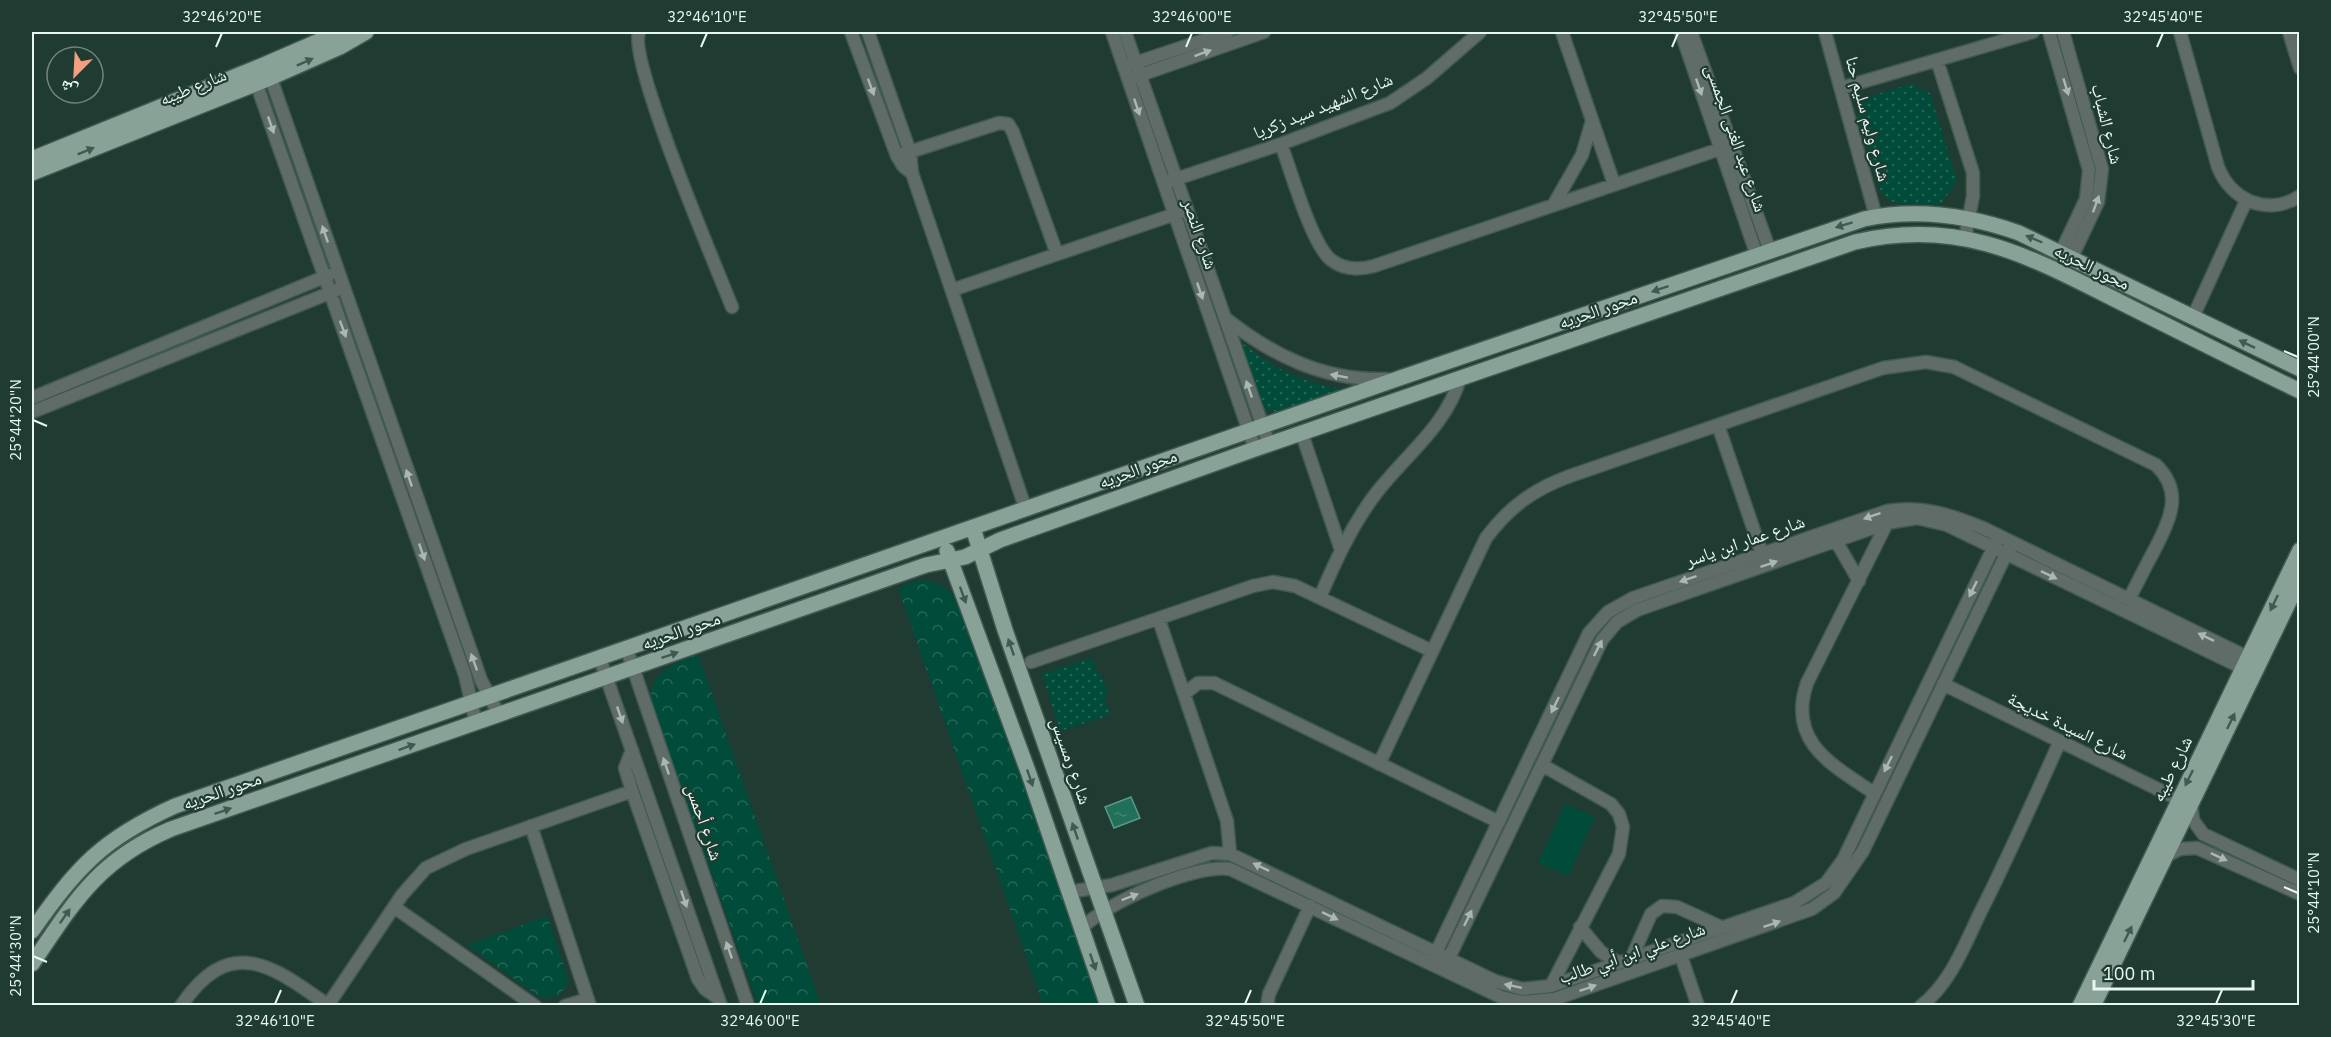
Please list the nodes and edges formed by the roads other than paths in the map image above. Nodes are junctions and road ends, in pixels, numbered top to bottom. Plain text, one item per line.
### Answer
1 (340, 32) edge
2 (366, 32) edge
3 (639, 32) edge
4 (851, 32) edge
5 (868, 32) edge
6 (1112, 32) edge
7 (1125, 32) edge
8 (1228, 32) edge
9 (1264, 32) edge
10 (1480, 32) edge
11 (1562, 32) edge
12 (1681, 32) edge
13 (1691, 32) edge
14 (1825, 32) edge
15 (2033, 32) edge
16 (2049, 32) edge
17 (2063, 32) edge
18 (2180, 32) edge
19 (2289, 32) edge
20 (1937, 60) junction
21 (2299, 61) edge
22 (1130, 65) junction
23 (261, 74) junction
24 (1134, 78) junction
25 (1841, 88) junction
26 (1592, 120) junction
27 (1281, 144) junction
28 (1720, 148) junction
29 (910, 152) junction
30 (897, 156) junction
31 (34, 165) edge
32 (912, 173) junction
33 (1176, 179) junction
34 (1163, 183) junction
35 (1614, 184) junction
36 (2300, 196) edge
37 (2246, 201) junction
38 (1554, 204) junction
39 (1186, 210) junction
40 (1174, 214) junction
41 (1876, 217) junction
42 (1969, 218) junction
43 (1965, 238) junction
44 (1763, 253) junction
45 (1057, 254) junction
46 (2067, 254) junction
47 (338, 270) junction
48 (324, 277) junction
49 (345, 288) junction
50 (952, 290) junction
51 (330, 293) junction
52 (732, 307) dead end
53 (1224, 317) junction
54 (2193, 317) junction
55 (1211, 322) junction
56 (2300, 369) edge
57 (1460, 378) junction
58 (1397, 379) junction
59 (2300, 391) edge
60 (32, 398) edge
61 (32, 412) edge
62 (1718, 425) junction
63 (1256, 429) junction
64 (1302, 434) junction
65 (1262, 446) junction
66 (1054, 500) junction
67 (1026, 510) junction
68 (1060, 518) junction
69 (1887, 523) junction
70 (973, 528) junction
71 (944, 540) junction
72 (1836, 541) junction
73 (1996, 542) junction
74 (2010, 548) junction
75 (1341, 550) junction
76 (2300, 550) edge
77 (980, 551) junction
78 (1762, 554) junction
79 (951, 560) junction
80 (1859, 581) junction
81 (2298, 584) edge
82 (1320, 597) junction
83 (2129, 599) junction
84 (1159, 620) junction
85 (627, 650) junction
86 (1432, 651) junction
87 (600, 659) junction
88 (1031, 662) dead end
89 (2251, 665) junction
90 (633, 668) junction
91 (607, 677) junction
92 (1943, 684) junction
93 (1184, 694) junction
94 (489, 699) junction
95 (473, 704) junction
96 (499, 715) junction
97 (476, 723) junction
98 (2060, 741) junction
99 (632, 750) junction
100 (1379, 764) junction
101 (1542, 765) junction
102 (632, 790) junction
103 (1874, 793) junction
104 (2185, 801) junction
105 (1499, 822) junction
106 (531, 826) junction
107 (1230, 854) junction
108 (2164, 857) junction
109 (2300, 880) edge
110 (1095, 888) junction
111 (1069, 892) junction
112 (2300, 894) edge
113 (1310, 906) junction
114 (394, 907) junction
115 (1102, 910) junction
116 (1580, 927) junction
117 (1721, 927) junction
118 (1082, 929) junction
119 (32, 932) edge
120 (1436, 952) junction
121 (1681, 956) junction
122 (1449, 958) junction
123 (1625, 961) junction
124 (32, 964) edge
125 (1430, 965) junction
126 (1443, 970) junction
127 (1551, 986) junction
128 (589, 1002) edge
129 (719, 1002) edge
130 (181, 1005) edge
131 (328, 1005) edge
132 (535, 1005) edge
133 (566, 1005) edge
134 (748, 1005) edge
135 (1108, 1005) edge
136 (1137, 1005) edge
137 (1268, 1005) edge
138 (1698, 1005) edge
139 (1920, 1005) edge
140 (2080, 1005) edge
141 (2093, 1005) edge

1 - 23 main road, شارع طيبه
23 -> 2 main road, شارع طيبه
3 - 52 street
4 -> 30 street
5 - 29 street
6 - 22 street, شارع النصر
7 - 22 street, شارع النصر
8 - 22 street
24 -> 9 street
10 - 27 street, شارع الشهيد سيد زكريا
11 - 26 street
12 -> 28 street, شارع عبد الغنى الجمسى
13 - 44 street, شارع عبد الغنى الجمسى
14 - 25 street, شارع وليم سليم حنا
15 - 20 street
16 -> 46 street, شارع الشباب
46 -> 17 street, شارع الشباب
18 - 37 street
19 - 21 street
20 - 25 street
20 - 42 street
22 - 24 street, شارع النصر
23 - 31 main road, شارع طيبه
47 -> 23 street
23 -> 48 street
24 - 33 street, شارع النصر
24 -> 34 street, شارع النصر
25 - 41 street, شارع وليم سليم حنا
26 - 35 street
26 - 38 street
27 - 33 street, شارع الشهيد سيد زكريا
27 - 38 street
28 - 35 street
28 - 44 street, شارع عبد الغنى الجمسى
29 - 30 street
29 - 32 street
29 - 45 street
30 - 32 street
32 - 50 street
33 - 34 street, شارع الشهيد سيد زكريا
33 - 39 street, شارع النصر
34 - 40 street, شارع النصر
35 - 38 street
36 - 37 street
37 - 54 street
39 - 40 street
39 - 53 street, شارع النصر
40 - 45 street
40 -> 55 street, شارع النصر
41 - 42 main road, محور الحريه
41 -> 44 main road, محور الحريه
42 - 43 street
46 -> 42 main road, محور الحريه
43 - 57 main road, محور الحريه
43 - 59 main road, محور الحريه
44 -> 58 main road, محور الحريه
45 - 50 street
46 - 54 main road, محور الحريه
47 - 48 street
47 - 49 street
48 - 51 street
48 - 60 street
49 - 51 street
94 -> 49 street
50 - 67 street
51 - 61 street
51 -> 95 street
53 - 55 street
58 -> 53 street
63 -> 53 street, شارع النصر
56 -> 54 main road, محور الحريه
55 - 63 street, شارع النصر
57 - 64 main road, محور الحريه
57 - 75 street
58 - 63 main road, محور الحريه
62 - 78 street
62 - 83 street
62 - 86 street
63 - 65 street, شارع النصر
63 - 66 main road, محور الحريه
64 - 65 main road, محور الحريه
64 - 75 street
65 - 68 main road, محور الحريه
66 - 67 main road, محور الحريه
66 - 68 main road
67 - 70 main road, محور الحريه
68 - 77 main road, محور الحريه
69 - 72 street, شارع عمار ابن ياسر
69 - 73 street, شارع عمار ابن ياسر
69 - 80 street
70 - 71 main road, محور الحريه
70 - 77 main road, شارع رمسيس
71 - 79 main road
71 - 85 main road, محور الحريه
72 - 80 street
101 -> 72 street, شارع عمار ابن ياسر
73 - 74 street, شارع عمار ابن ياسر
73 -> 78 street, شارع عمار ابن ياسر
73 -> 103 street, شارع علي ابن أبي طالب
74 - 83 street, شارع عمار ابن ياسر
74 -> 89 street, شارع عمار ابن ياسر
74 - 92 street, شارع علي ابن أبي طالب
75 - 82 street
76 -> 89 main road, شارع طيبه
77 - 79 main road, محور الحريه
110 -> 77 main road, شارع رمسيس
78 -> 105 street, شارع عمار ابن ياسر
90 -> 79 main road, محور الحريه
79 -> 111 main road
80 - 103 street
81 - 89 main road, شارع طيبه
82 - 84 street
82 - 86 street
89 -> 83 street, شارع عمار ابن ياسر
84 - 88 street
84 - 93 street
85 - 87 main road, محور الحريه
85 - 90 street, شارع أحمس
86 - 100 street
87 - 91 street
87 - 94 main road, محور الحريه
89 - 104 main road, شارع طيبه
90 - 91 main road, محور الحريه
134 -> 90 street, شارع أحمس
91 - 96 main road, محور الحريه
91 -> 99 street
92 - 98 street, شارع السيدة خديجة
121 -> 92 street, شارع علي ابن أبي طالب
93 - 100 street
93 - 107 street
94 - 95 main road, محور الحريه
94 - 96 street
95 - 97 street
95 - 119 main road, محور الحريه
96 - 97 main road, محور الحريه
124 -> 97 main road, محور الحريه
98 - 104 street, شارع السيدة خديجة
98 - 139 street
99 - 102 street
99 -> 129 street
100 - 105 street
101 - 116 street
122 -> 101 street, شارع عمار ابن ياسر
102 - 106 street
102 - 129 street
103 - 117 street, شارع علي ابن أبي طالب
104 - 108 main road, شارع طيبه
104 - 109 street
104 - 140 main road, شارع طيبه
105 - 120 street, شارع عمار ابن ياسر
106 - 114 street
106 - 128 street
107 - 110 street
120 -> 107 street, شارع علي ابن أبي طالب
108 -> 112 street
141 -> 108 main road, شارع طيبه
110 - 111 street
110 - 115 main road, شارع رمسيس
111 - 118 main road
115 -> 113 street, شارع علي ابن أبي طالب
113 -> 125 street, شارع علي ابن أبي طالب
113 - 137 street
114 - 131 street
114 - 132 street
115 - 118 street, شارع علي ابن أبي طالب
115 - 136 main road, شارع رمسيس
116 - 123 street
116 - 127 street
117 - 123 street, شارع علي ابن أبي طالب
117 - 123 street
118 -> 135 main road
120 - 122 street, شارع علي ابن أبي طالب
120 - 125 street, شارع عمار ابن ياسر
126 -> 121 street, شارع علي ابن أبي طالب
121 - 138 street
122 - 126 street, شارع عمار ابن ياسر
127 -> 122 street, شارع علي ابن أبي طالب
123 - 127 street, شارع علي ابن أبي طالب
125 - 126 street, شارع علي ابن أبي طالب
128 - 133 street
130 - 131 street

